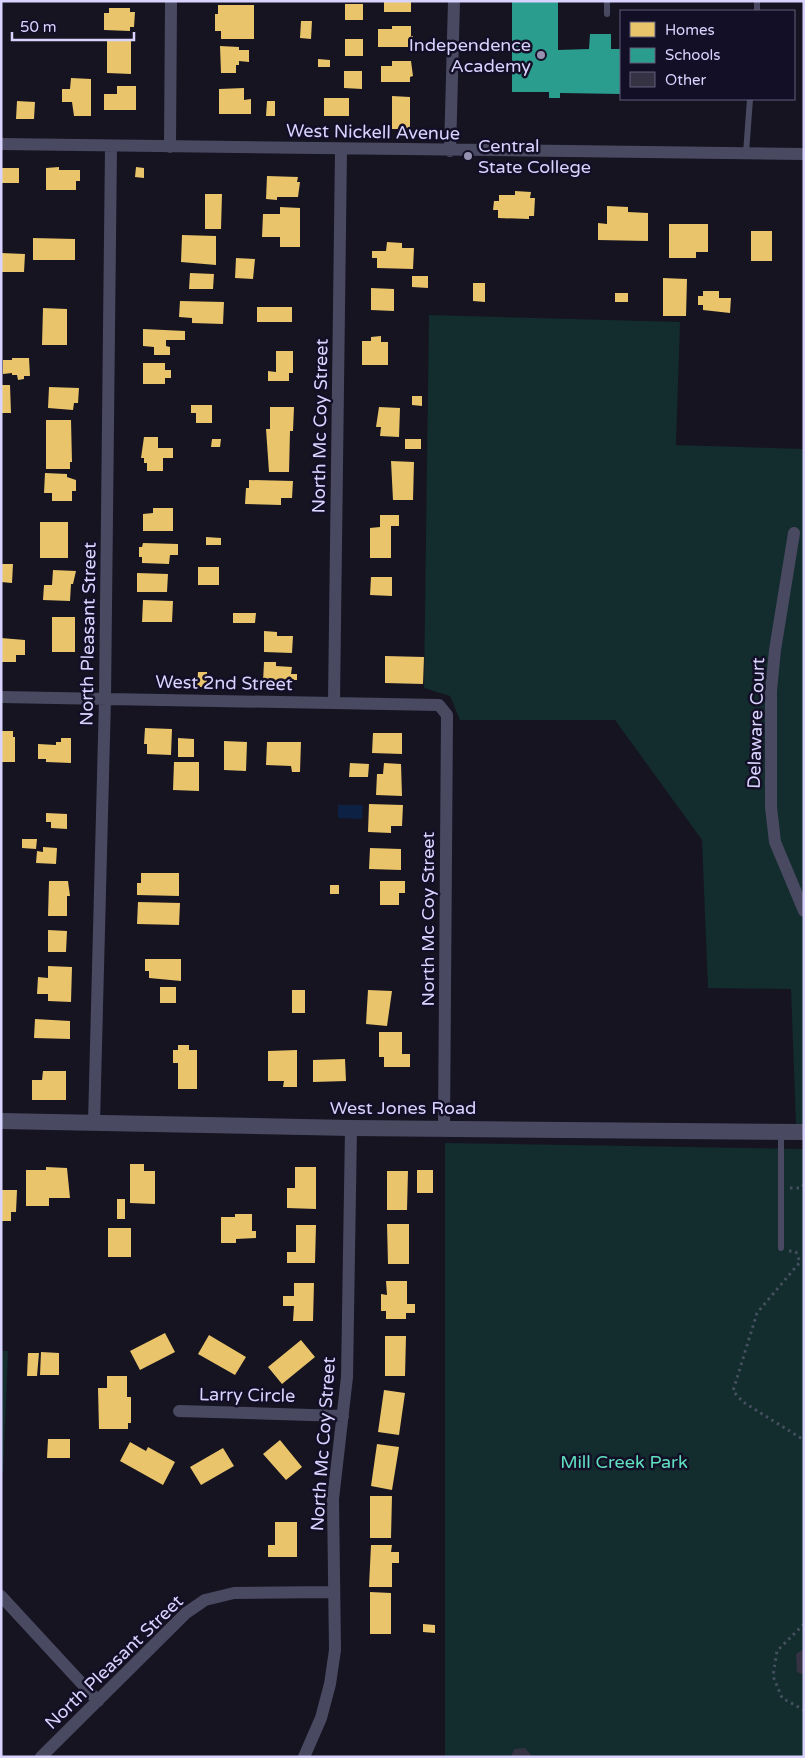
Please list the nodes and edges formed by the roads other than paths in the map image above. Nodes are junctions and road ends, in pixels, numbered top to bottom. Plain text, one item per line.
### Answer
1 (171, 1) edge
2 (454, 1) edge
3 (607, 1) edge
4 (607, 14) dead end
5 (750, 100) edge
6 (1, 144) edge
7 (110, 146) junction
8 (170, 147) junction
9 (341, 150) junction
10 (450, 151) junction
11 (746, 153) junction
12 (804, 154) edge
13 (794, 533) dead end
14 (1, 697) edge
15 (105, 698) junction
16 (334, 702) junction
17 (444, 710) joint
18 (804, 910) edge
19 (1, 1121) edge
20 (94, 1122) junction
21 (351, 1128) junction
22 (444, 1129) junction
23 (781, 1132) junction
24 (804, 1132) edge
25 (781, 1248) road end
26 (179, 1411) dead end
27 (343, 1416) junction
28 (334, 1592) junction
29 (1, 1596) edge
30 (98, 1702) junction
31 (41, 1757) edge
32 (304, 1757) edge

1 - 8 street
2 - 10 street
3 - 4 lane
5 - 11 lane
6 - 7 street, West Nickell Avenue
7 - 8 street, West Nickell Avenue
7 - 15 street, North Pleasant Street
8 - 9 street, West Nickell Avenue
9 - 10 street, West Nickell Avenue
9 - 16 street, North Mc Coy Street
10 - 11 street, West Nickell Avenue
11 - 12 street, West Nickell Avenue
13 - 18 street, Delaware Court
14 - 15 street, West 2nd Street
15 - 16 street, West 2nd Street
15 - 20 street, North Pleasant Street
16 - 17 street, West 2nd Street
17 - 22 street, North Mc Coy Street
19 - 20 street, West Jones Road
20 - 21 street, West Jones Road
21 - 22 street, West Jones Road
21 - 27 street, North Mc Coy Street
22 - 23 street, West Jones Road
23 - 24 street, West Jones Road
23 - 25 lane
26 - 27 street, Larry Circle
27 - 28 street, North Mc Coy Street
28 - 30 street, North Pleasant Street
28 - 32 street, North Mc Coy Street
29 - 30 street
30 - 31 street, North Pleasant Street

